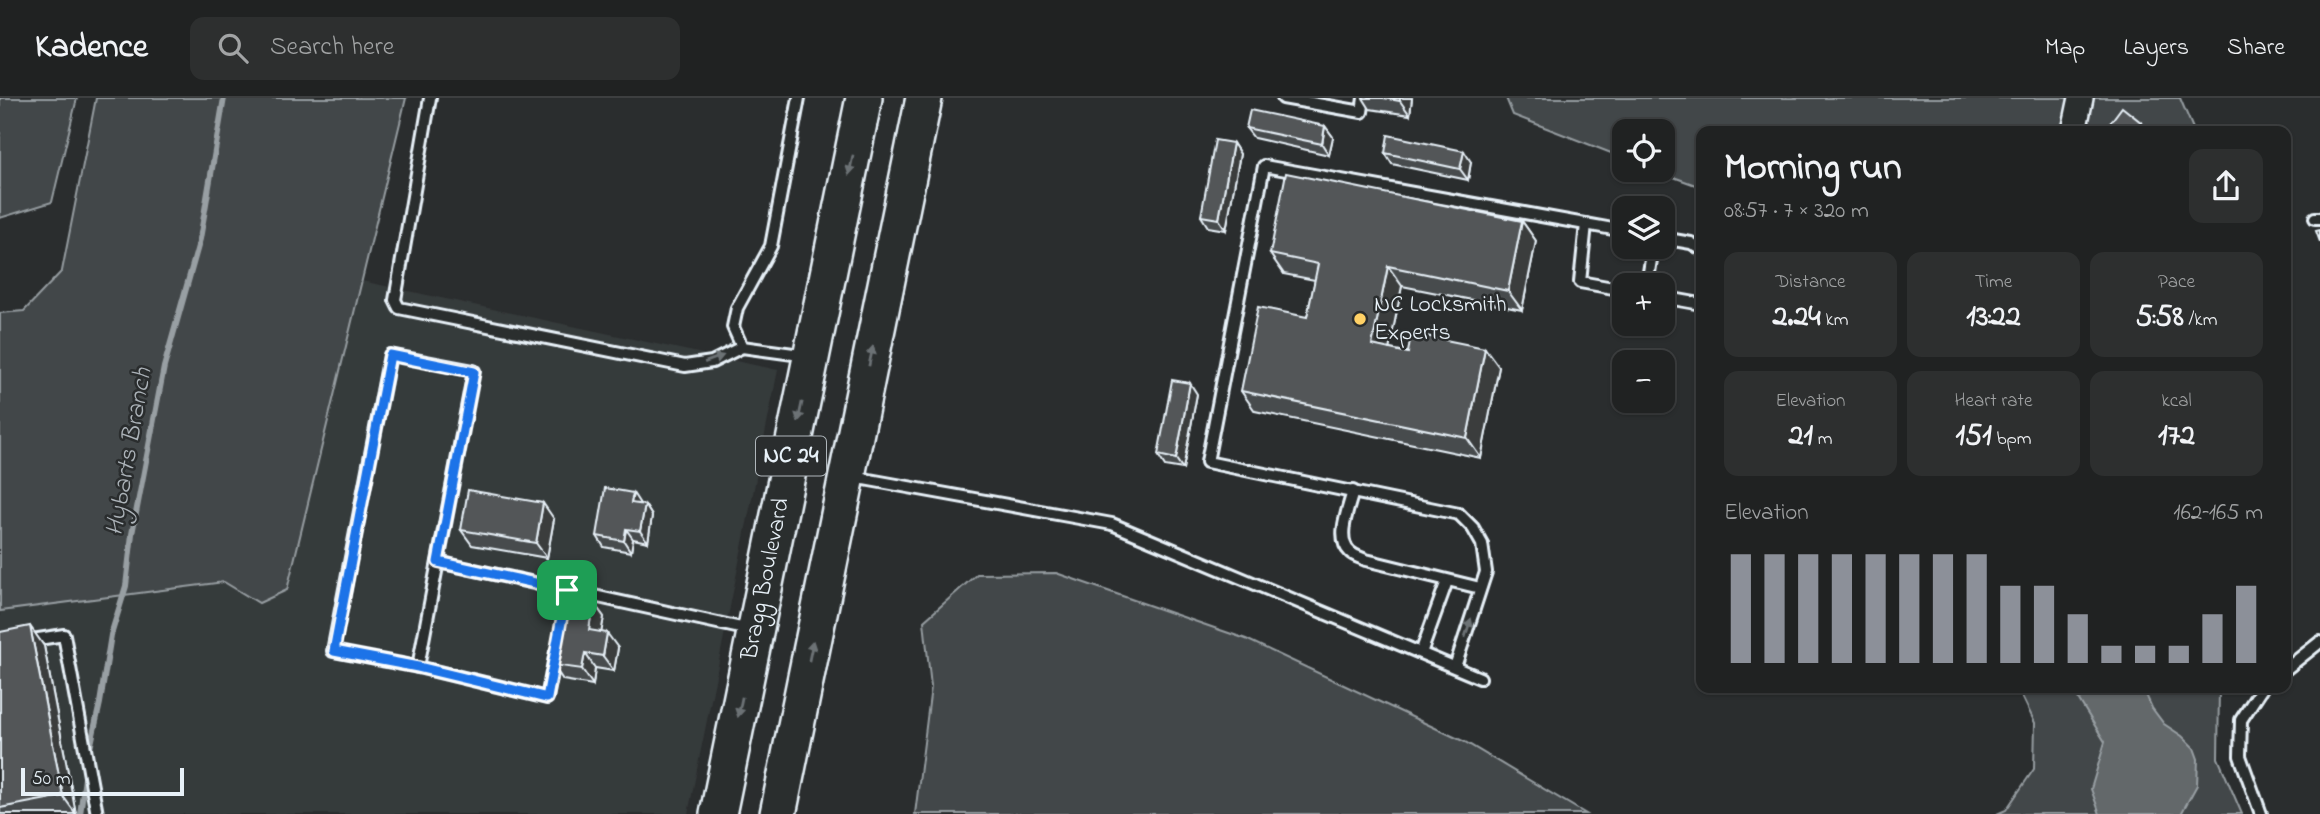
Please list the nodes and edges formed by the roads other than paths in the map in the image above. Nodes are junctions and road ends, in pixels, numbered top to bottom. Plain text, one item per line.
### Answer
1 (430, 98) edge
2 (799, 98) edge
3 (864, 98) edge
4 (924, 98) edge
5 (1283, 98) edge
6 (1364, 98) edge
7 (2081, 98) edge
8 (2075, 126) edge
9 (1586, 224) junction
10 (1612, 229) edge
11 (1675, 240) edge
12 (1696, 246) edge
13 (1612, 288) edge
14 (1675, 299) edge
15 (1696, 303) edge
16 (742, 347) junction
17 (811, 357) junction
18 (847, 475) junction
19 (1353, 491) junction
20 (438, 562) junction
21 (1447, 581) junction
22 (1480, 588) junction
23 (567, 590) junction
24 (564, 604) edge
25 (755, 632) junction
26 (2320, 642) edge
27 (557, 644) edge
28 (0, 645) edge
29 (1421, 653) junction
30 (2291, 665) edge
31 (418, 667) junction
32 (1455, 667) junction
33 (1480, 678) dead end
34 (2259, 693) edge
35 (97, 814) edge
36 (718, 814) edge
37 (778, 814) edge
38 (2261, 814) edge

1 -> 16 lane
2 - 16 lane
3 -> 17 main road, Bragg Boulevard / NC 24
18 -> 4 main road, NC 24
5 - 6 lane
7 - 8 street
9 - 10 lane
9 - 13 lane
9 - 19 lane
11 - 12 lane
14 - 15 lane
16 - 17 lane
17 -> 25 main road, Bragg Boulevard / NC 24
18 - 29 lane
37 -> 18 main road, NC 24
19 - 21 lane
19 - 22 lane
20 - 23 lane
20 - 31 lane
20 - 31 lane
21 - 22 lane
21 - 29 lane
32 -> 22 lane
23 - 24 lane
23 - 25 lane
25 -> 36 main road, Bragg Boulevard / NC 24
26 - 30 lane
27 - 31 lane
28 - 35 lane
29 - 32 lane
32 - 33 lane
34 - 38 lane

